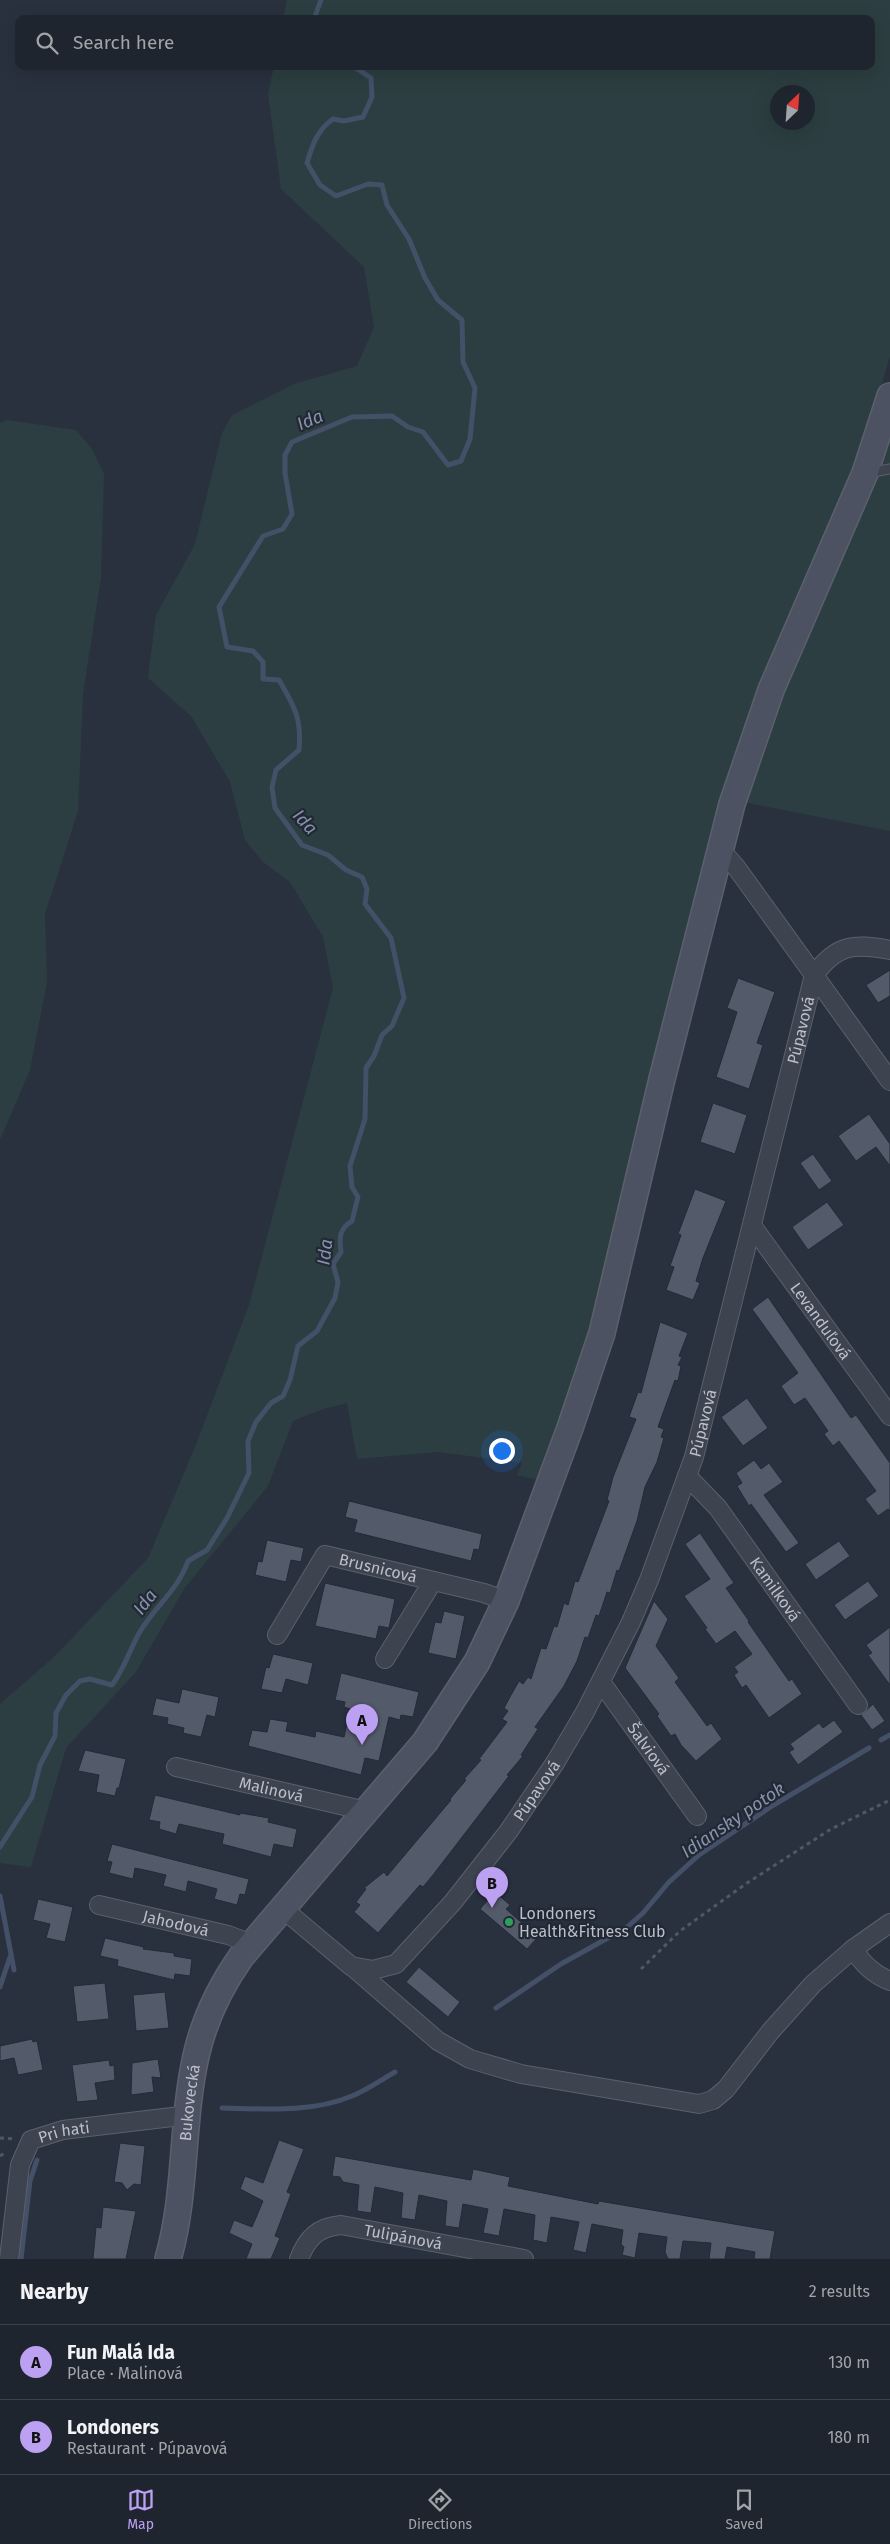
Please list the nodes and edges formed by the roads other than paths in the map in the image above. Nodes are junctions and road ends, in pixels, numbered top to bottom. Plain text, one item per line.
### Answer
1 (890, 396) edge
2 (890, 469) edge
3 (865, 474) junction
4 (721, 850) junction
5 (890, 950) edge
6 (814, 975) junction
7 (890, 1081) edge
8 (753, 1227) junction
9 (890, 1416) edge
10 (687, 1476) junction
11 (433, 1581) junction
12 (506, 1601) junction
13 (277, 1635) dead end
14 (385, 1659) dead end
15 (601, 1682) junction
16 (858, 1705) dead end
17 (176, 1767) dead end
18 (366, 1811) junction
19 (697, 1816) dead end
20 (99, 1905) dead end
21 (282, 1908) junction
22 (890, 1923) edge
23 (853, 1949) junction
24 (246, 1950) junction
25 (351, 1966) junction
26 (890, 1980) edge
27 (189, 2115) junction
28 (9, 2259) edge
29 (168, 2259) edge
30 (299, 2259) edge
31 (524, 2259) edge

1 - 3 street, Bukovecká
2 - 3 lane
3 - 4 street, Bukovecká
4 - 6 street, Púpavová
4 - 12 street, Bukovecká
5 - 6 street
6 - 7 street
6 - 8 street, Púpavová
8 - 9 street, Levanduľová
8 - 10 street, Púpavová
10 - 15 street, Púpavová
10 - 16 street, Kamilková
11 - 12 street, Brusnicová
11 - 13 street, Brusnicová
11 - 14 street, Brusnicová
12 - 18 street, Bukovecká
15 - 19 street, Šalviová
15 - 25 street, Púpavová
17 - 18 street, Malinová
18 - 21 street, Bukovecká
20 - 24 street, Jahodová
21 - 24 street, Bukovecká
21 - 25 street
22 - 23 street
23 - 25 street
23 - 26 street
24 - 27 street, Bukovecká
27 - 28 street, Pri hati
27 - 29 street, Bukovecká
30 - 31 street, Tulipánová

